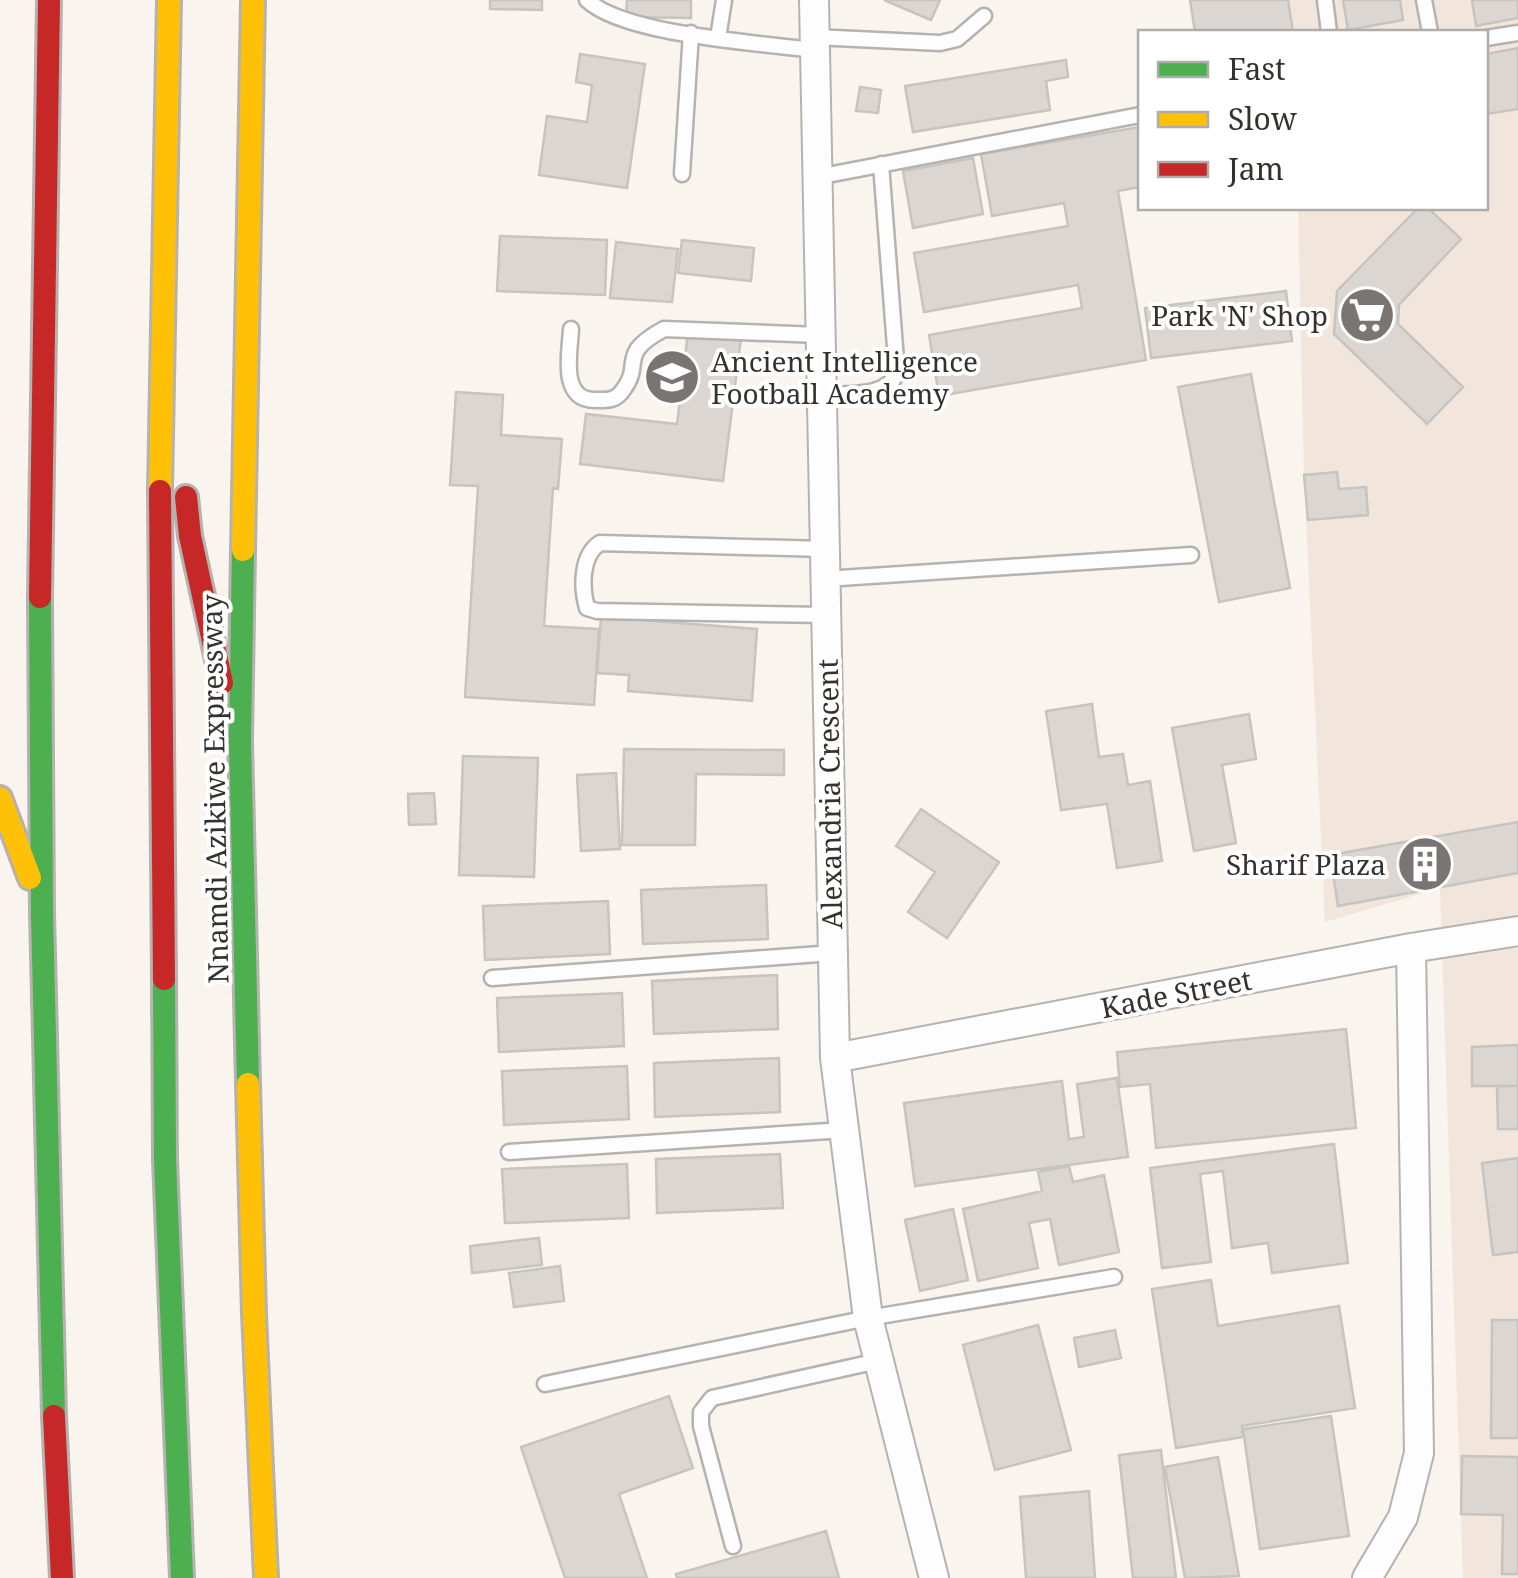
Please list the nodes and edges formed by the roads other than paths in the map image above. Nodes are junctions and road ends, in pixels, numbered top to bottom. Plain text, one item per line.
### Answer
1 (50, 0) edge
2 (169, 0) edge
3 (252, 0) edge
4 (588, 0) edge
5 (724, 0) edge
6 (814, 0) edge
7 (1325, 0) edge
8 (1424, 0) edge
9 (984, 16) dead end
10 (1329, 30) edge
11 (1430, 30) edge
12 (691, 33) junction
13 (1518, 33) edge
14 (718, 38) junction
15 (1488, 38) edge
16 (813, 43) junction
17 (1138, 114) edge
18 (881, 164) junction
19 (682, 174) dead end
20 (816, 177) junction
21 (571, 329) dead end
22 (819, 335) junction
23 (820, 395) junction
24 (160, 402) junction
25 (824, 549) junction
26 (1190, 555) dead end
27 (824, 579) junction
28 (826, 615) junction
29 (240, 741) junction
30 (0, 798) edge
31 (42, 912) junction
32 (1518, 931) edge
33 (1411, 948) junction
34 (833, 953) junction
35 (492, 978) dead end
36 (835, 1058) junction
37 (844, 1130) junction
38 (509, 1152) dead end
39 (1114, 1277) dead end
40 (868, 1318) junction
41 (878, 1361) junction
42 (545, 1384) dead end
43 (733, 1546) dead end
44 (62, 1578) edge
45 (182, 1578) edge
46 (266, 1578) edge
47 (934, 1578) edge
48 (1367, 1578) edge

1 - 31 highway
2 - 24 highway, Nnamdi Azikiwe Expressway
3 - 29 highway, Nnamdi Azikiwe Expressway
4 - 12 lane
5 - 14 lane
6 - 16 street, Alexandria Crescent
7 - 10 lane
8 - 11 lane
9 - 16 lane
12 - 14 lane
12 - 19 lane
13 - 15 lane
14 - 16 lane
16 - 20 street, Alexandria Crescent
17 - 18 lane
18 - 20 lane
18 - 23 lane
20 - 22 street, Alexandria Crescent
21 - 22 lane
22 - 23 street, Alexandria Crescent
23 - 25 street, Alexandria Crescent
24 - 29 highway
24 - 45 highway, Nnamdi Azikiwe Expressway
25 - 27 street, Alexandria Crescent
25 - 28 lane
26 - 27 lane
27 - 28 street, Alexandria Crescent
28 - 34 street, Alexandria Crescent
29 - 46 highway, Nnamdi Azikiwe Expressway
30 - 31 highway
31 - 44 highway
32 - 33 street, Kade Street
33 - 36 street, Kade Street
33 - 48 street
34 - 35 lane
34 - 36 street, Alexandria Crescent
36 - 37 street, Alexandria Crescent
37 - 38 lane
37 - 40 street, Alexandria Crescent
39 - 40 lane
40 - 41 street, Alexandria Crescent
40 - 42 lane
41 - 43 lane
41 - 47 street, Alexandria Crescent

